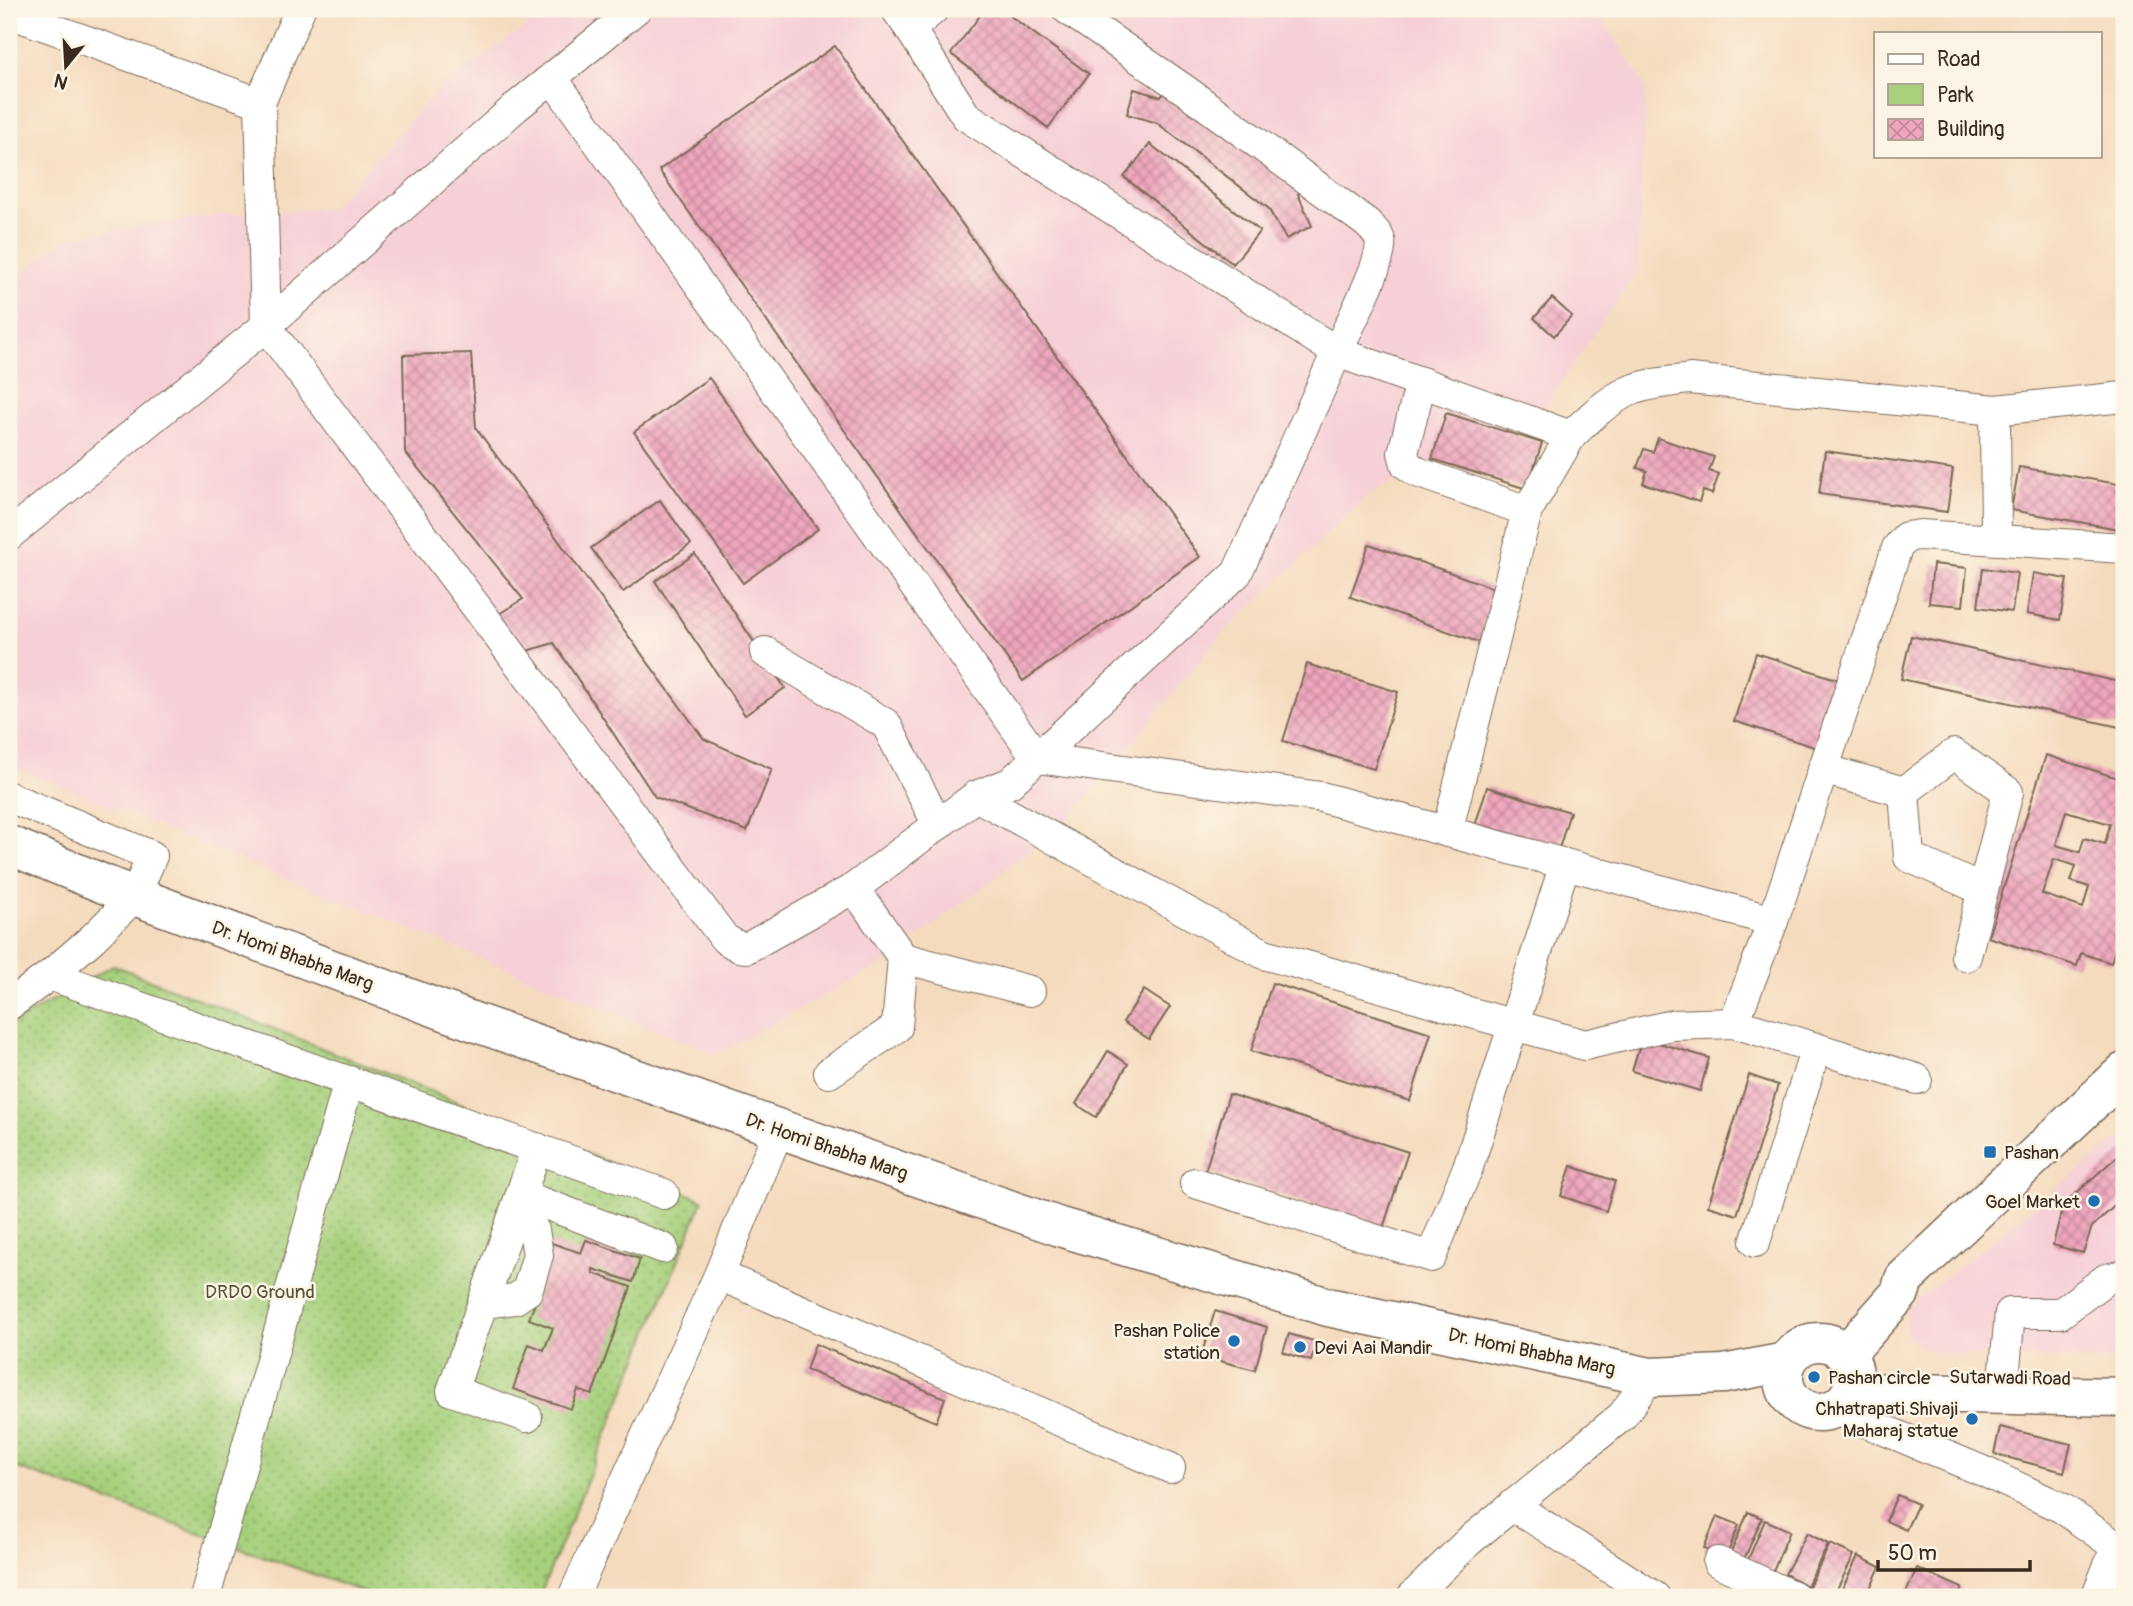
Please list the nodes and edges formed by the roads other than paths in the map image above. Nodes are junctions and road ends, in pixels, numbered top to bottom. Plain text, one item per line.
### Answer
1 (300, 9) edge
2 (636, 9) edge
3 (934, 9) edge
4 (1067, 9) edge
5 (9, 13) edge
6 (903, 19) edge
7 (553, 79) junction
8 (260, 103) junction
9 (266, 326) junction
10 (1337, 352) junction
11 (1421, 382) junction
12 (2124, 397) edge
13 (1994, 410) junction
14 (1571, 436) junction
15 (1527, 511) junction
16 (9, 535) edge
17 (1996, 540) junction
18 (2124, 548) edge
19 (765, 652) dead end
20 (1037, 758) junction
21 (1823, 769) junction
22 (1904, 792) junction
23 (976, 796) junction
24 (9, 797) edge
25 (938, 825) junction
26 (1447, 832) junction
27 (9, 845) edge
28 (1565, 864) junction
29 (854, 888) junction
30 (1983, 890) junction
31 (135, 896) junction
32 (1773, 921) junction
33 (1966, 956) dead end
34 (903, 958) junction
35 (50, 975) junction
36 (1030, 991) dead end
37 (9, 1004) edge
38 (1734, 1023) junction
39 (1515, 1024) junction
40 (1816, 1048) junction
41 (2124, 1072) edge
42 (829, 1073) dead end
43 (1917, 1079) dead end
44 (349, 1081) junction
45 (779, 1129) junction
46 (537, 1148) junction
47 (1195, 1183) dead end
48 (664, 1195) dead end
49 (519, 1202) junction
50 (1755, 1242) dead end
51 (663, 1248) dead end
52 (719, 1275) junction
53 (2124, 1275) edge
54 (1844, 1375) junction
55 (1658, 1377) junction
56 (2004, 1379) junction
57 (2124, 1379) edge
58 (1788, 1380) junction
59 (2124, 1397) edge
60 (527, 1417) dead end
61 (1170, 1468) dead end
62 (1512, 1505) junction
63 (2121, 1548) edge
64 (1718, 1562) dead end
65 (205, 1597) edge
66 (573, 1597) edge
67 (1412, 1597) edge
68 (1655, 1597) edge
69 (1795, 1597) edge
70 (2096, 1597) edge

1 - 8 street
2 - 7 street
3 - 6 street
4 - 10 street
5 - 8 street
6 - 10 street
7 - 9 street
7 - 20 street
8 - 9 street
9 - 16 street
9 - 29 street
10 - 11 street
10 - 20 street
11 - 14 street
11 - 15 street
12 - 13 street
13 - 14 street
13 - 17 street
14 - 15 street
15 - 26 street
17 - 18 street
17 - 21 street
19 - 25 street
20 - 23 street
20 - 26 street
21 - 22 street
21 - 32 street
22 - 30 street
22 - 30 street
23 - 25 street
23 - 39 street
24 - 31 street
25 - 29 street
26 - 28 street
27 - 31 main road, Dr. Homi Bhabha Marg
28 - 32 street
28 - 39 street
29 - 34 street
30 - 33 street
31 - 35 street
31 - 45 main road, Dr. Homi Bhabha Marg
32 - 38 street
34 - 36 street
34 - 42 street
35 - 37 street
35 - 44 street
38 - 39 street
38 - 40 street
39 - 47 street
40 - 43 street
40 - 50 street
41 - 54 main road
44 - 46 street
44 - 65 street
45 - 52 street
45 - 55 main road, Dr. Homi Bhabha Marg
46 - 48 street
46 - 49 street
49 - 51 street
49 - 60 street
52 - 61 street
52 - 66 street
53 - 56 street
54 - 56 main road, Sutarwadi Road
54 - 58 main road
54 - 58 main road
54 - 59 main road
54 - 63 street
55 - 58 main road, Dr. Homi Bhabha Marg
55 - 62 street
56 - 57 main road, Sutarwadi Road
62 - 67 street
62 - 68 street
63 - 70 street
64 - 69 street

